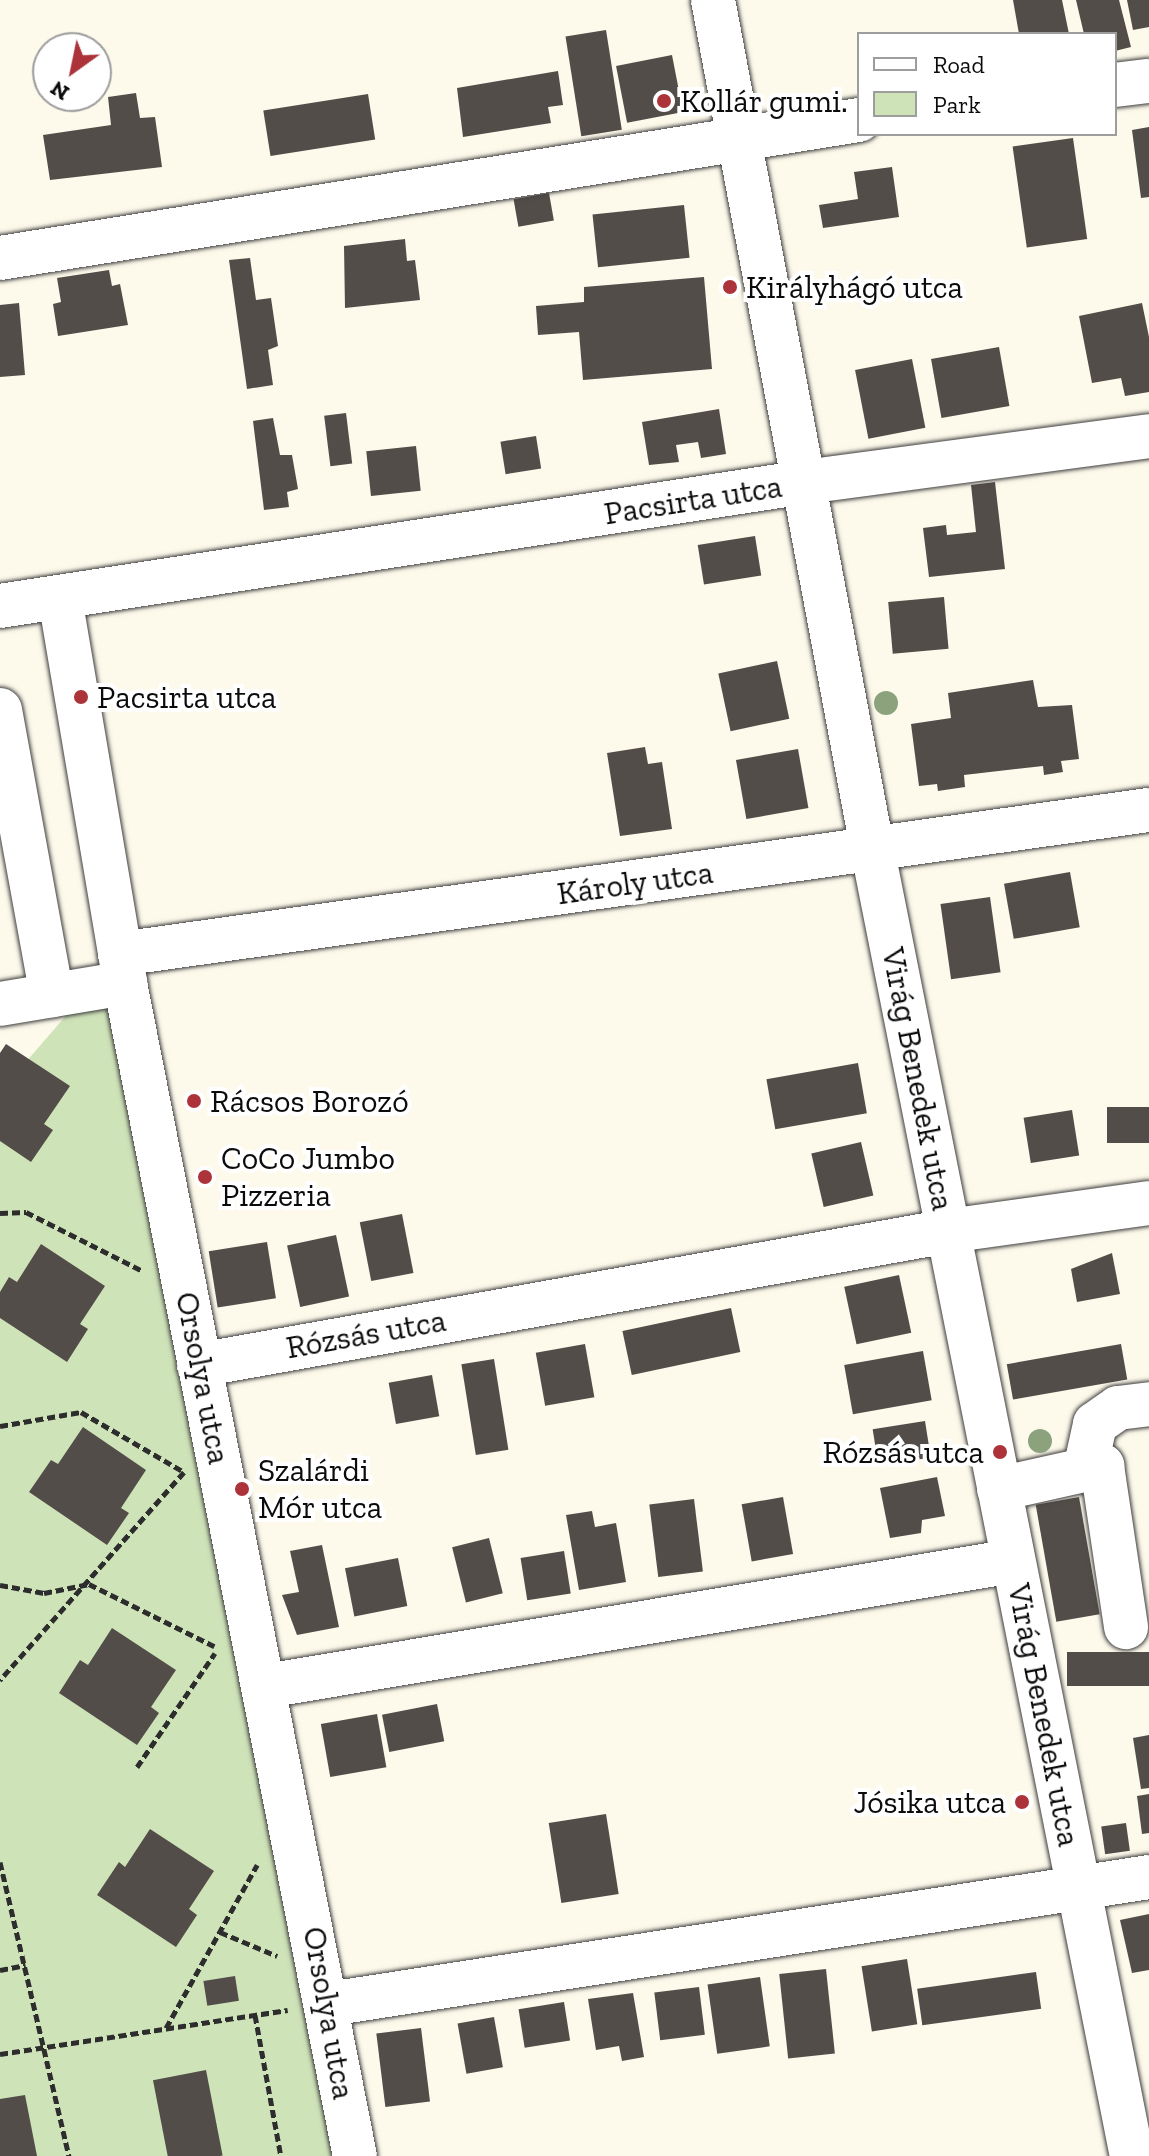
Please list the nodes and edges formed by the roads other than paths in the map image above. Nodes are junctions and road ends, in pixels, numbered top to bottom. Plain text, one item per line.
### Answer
1 (713, 0) edge
2 (1149, 81) edge
3 (1117, 85) edge
4 (857, 120) edge
5 (740, 136) junction
6 (0, 258) edge
7 (1149, 436) edge
8 (805, 482) junction
9 (60, 598) junction
10 (0, 606) edge
11 (0, 710) edge
12 (1149, 810) edge
13 (872, 847) junction
14 (122, 968) junction
15 (52, 995) junction
16 (0, 1004) edge
17 (1149, 1203) edge
18 (948, 1231) junction
19 (199, 1365) junction
20 (1149, 1404) edge
21 (1085, 1470) junction
22 (999, 1489) junction
23 (1013, 1561) junction
24 (1126, 1627) dead end
25 (266, 1686) junction
26 (1149, 1877) edge
27 (1078, 1886) junction
28 (329, 2004) junction
29 (355, 2156) edge
30 (1132, 2156) edge

1 - 5 street, Virág Benedek utca
2 - 3 street
4 - 5 street
5 - 6 street
5 - 8 street, Virág Benedek utca
7 - 8 street, Pacsirta utca
8 - 9 street, Pacsirta utca
8 - 13 street, Virág Benedek utca
9 - 10 street, Pacsirta utca
9 - 14 street, Orsolya utca
11 - 15 street
12 - 13 street, Károly utca
13 - 14 street, Károly utca
13 - 18 street, Virág Benedek utca
14 - 15 street, Károly utca
14 - 19 street, Orsolya utca
15 - 16 street, Károly utca
17 - 18 street, Rózsás utca
18 - 19 street, Rózsás utca
18 - 22 street, Virág Benedek utca
19 - 25 street, Orsolya utca
20 - 21 street
21 - 22 street
21 - 24 street
22 - 23 street, Virág Benedek utca
23 - 25 street
23 - 27 street, Virág Benedek utca
25 - 28 street, Orsolya utca
26 - 27 street
27 - 28 street
27 - 30 street, Virág Benedek utca
28 - 29 street, Orsolya utca

